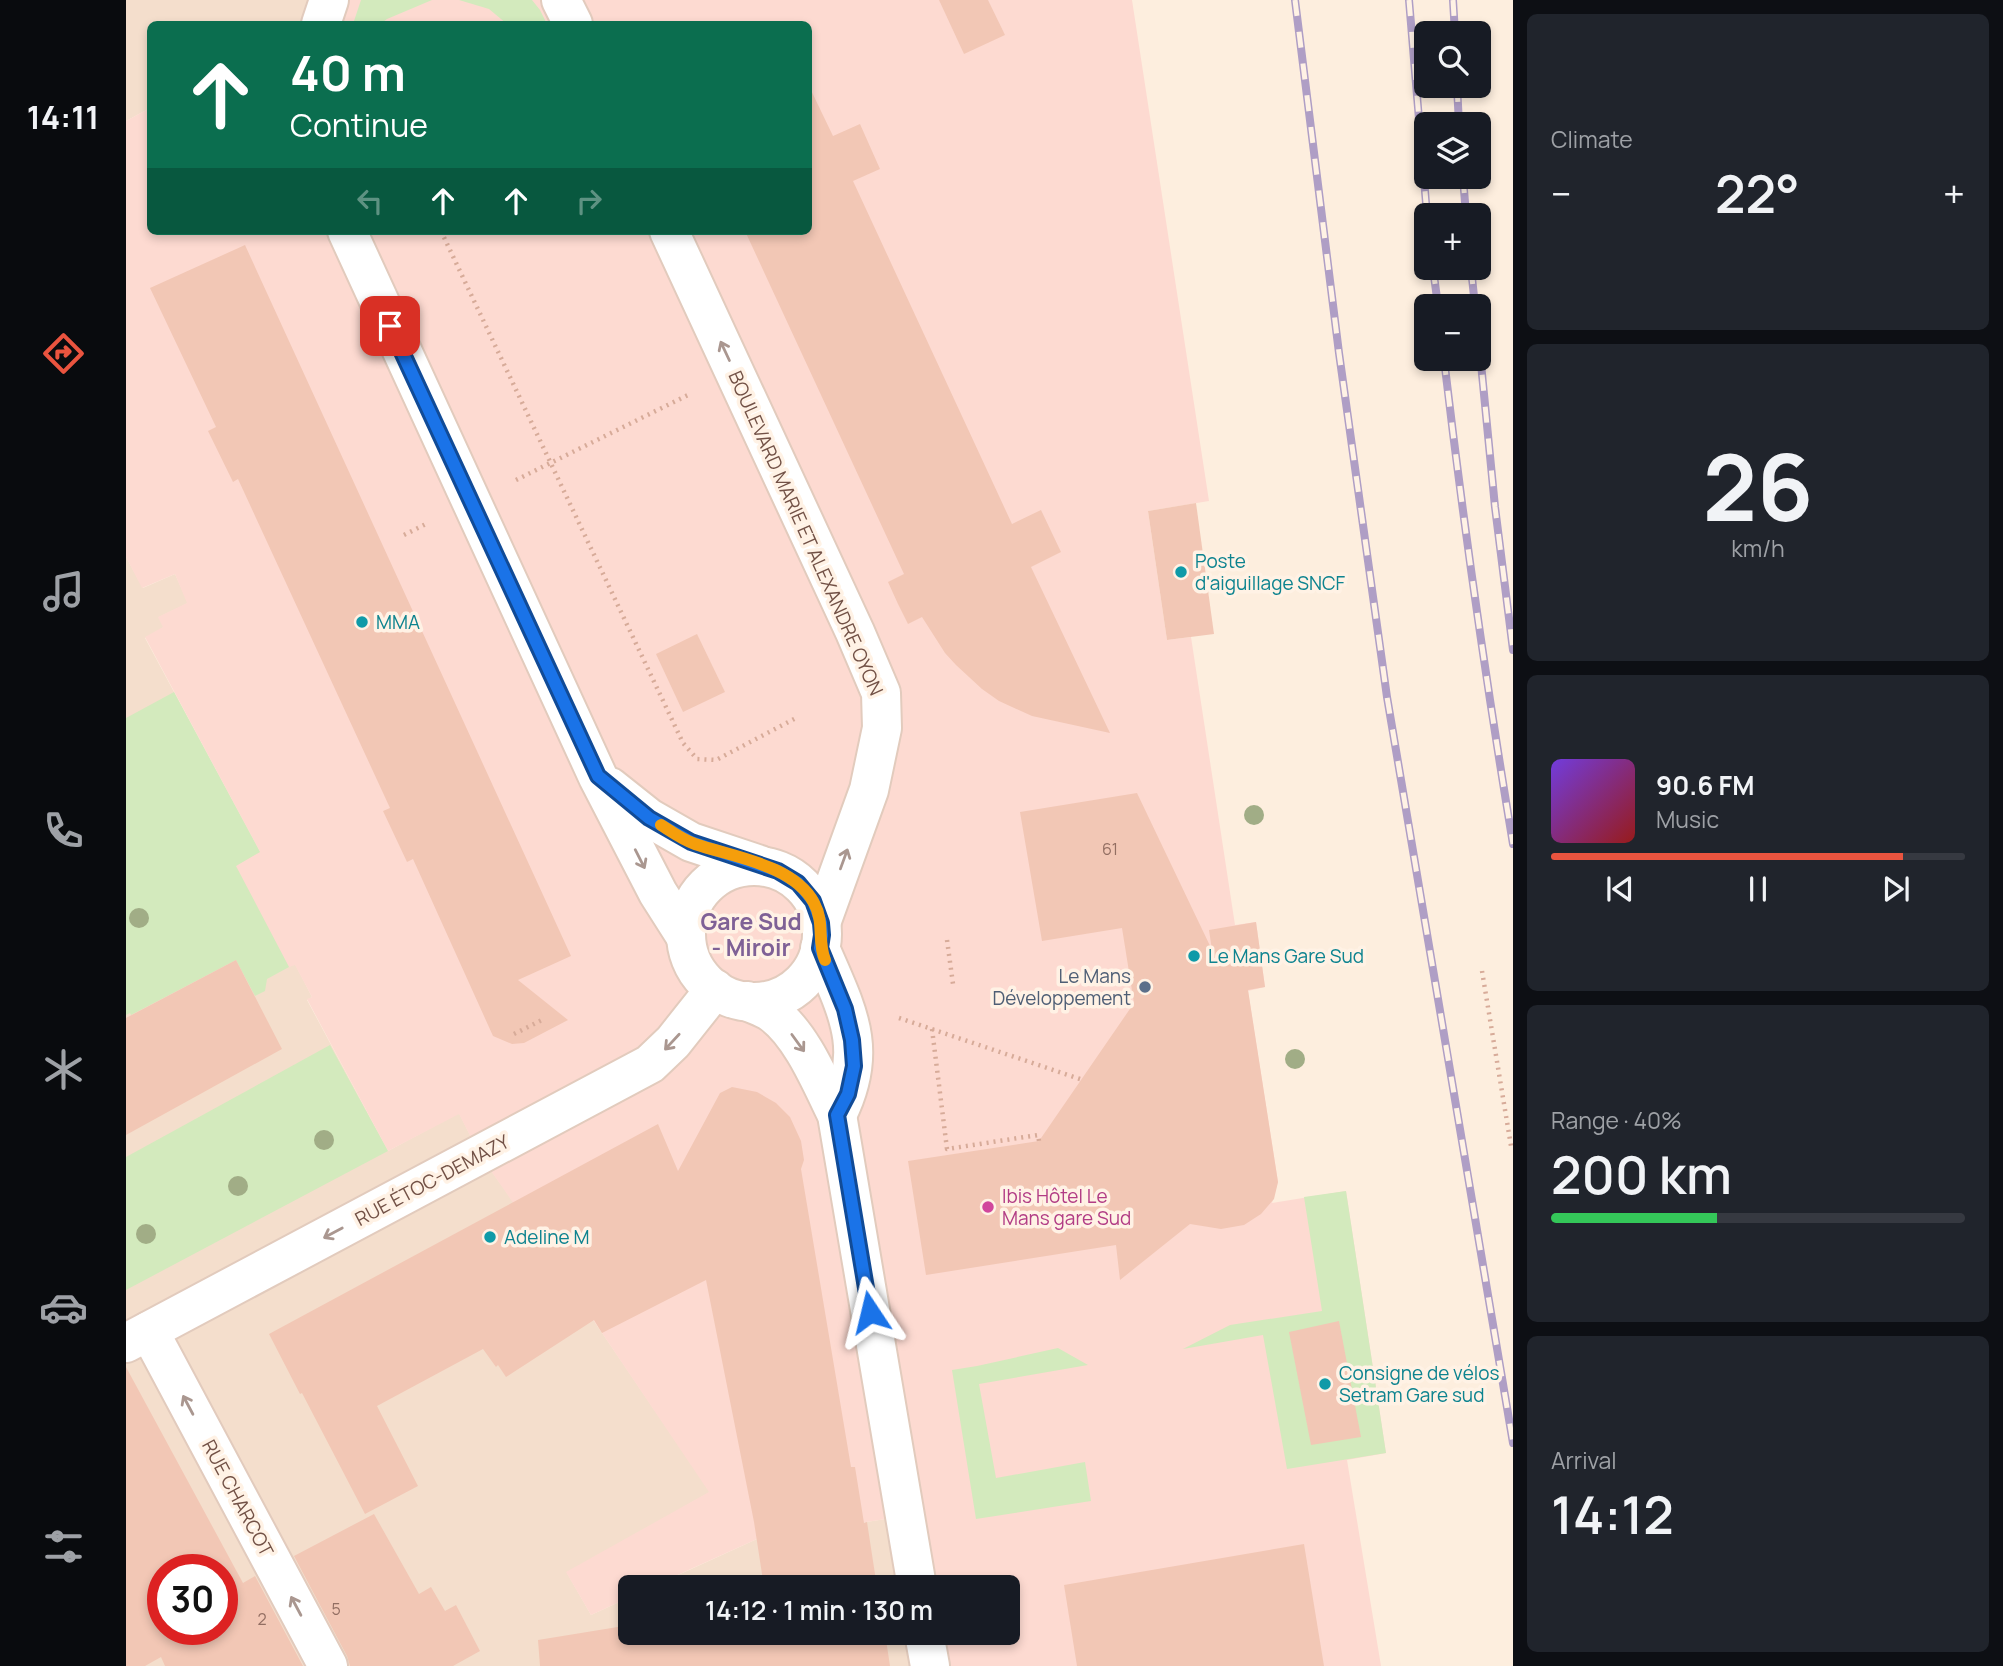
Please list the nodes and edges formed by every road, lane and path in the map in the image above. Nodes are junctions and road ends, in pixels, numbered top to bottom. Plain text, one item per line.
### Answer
1 (328, 0) edge
2 (561, 0) edge
3 (322, 21) edge
4 (572, 21) edge
5 (349, 235) edge
6 (443, 235) edge
7 (671, 235) edge
8 (735, 372) junction
9 (551, 462) junction
10 (471, 502) junction
11 (404, 535) dead end
12 (796, 718) dead end
13 (598, 776) junction
14 (764, 867) junction
15 (820, 936) junction
16 (687, 937) junction
17 (947, 940) dead end
18 (1482, 971) dead end
19 (953, 984) dead end
20 (731, 995) junction
21 (891, 1015) dead end
22 (544, 1019) dead end
23 (932, 1029) junction
24 (514, 1034) dead end
25 (1080, 1079) dead end
26 (837, 1115) junction
27 (1039, 1141) dead end
28 (1511, 1146) edge
29 (137, 1337) edge
30 (915, 1575) edge
31 (926, 1645) edge
32 (328, 1666) edge
33 (930, 1666) edge

1 - 3 street
2 - 4 street
5 - 10 street
6 - 9 path
8 -> 7 street, BOULEVARD MARIE ET ALEXANDRE OYON
8 - 9 path
15 -> 8 street, BOULEVARD MARIE ET ALEXANDRE OYON
9 - 10 path
9 - 12 path
10 - 11 path
10 - 13 street
13 - 14 street
13 -> 16 street
14 - 15 street
14 - 16 street
15 - 20 street
15 - 26 street
16 - 20 street
17 - 19 path
18 - 28 path
20 -> 26 street
20 -> 29 street, RUE ÉTOC-DEMAZY
21 - 23 path
22 - 24 path
23 - 25 path
23 - 27 path
26 - 30 street
32 -> 29 street, RUE CHARCOT
31 - 33 street

